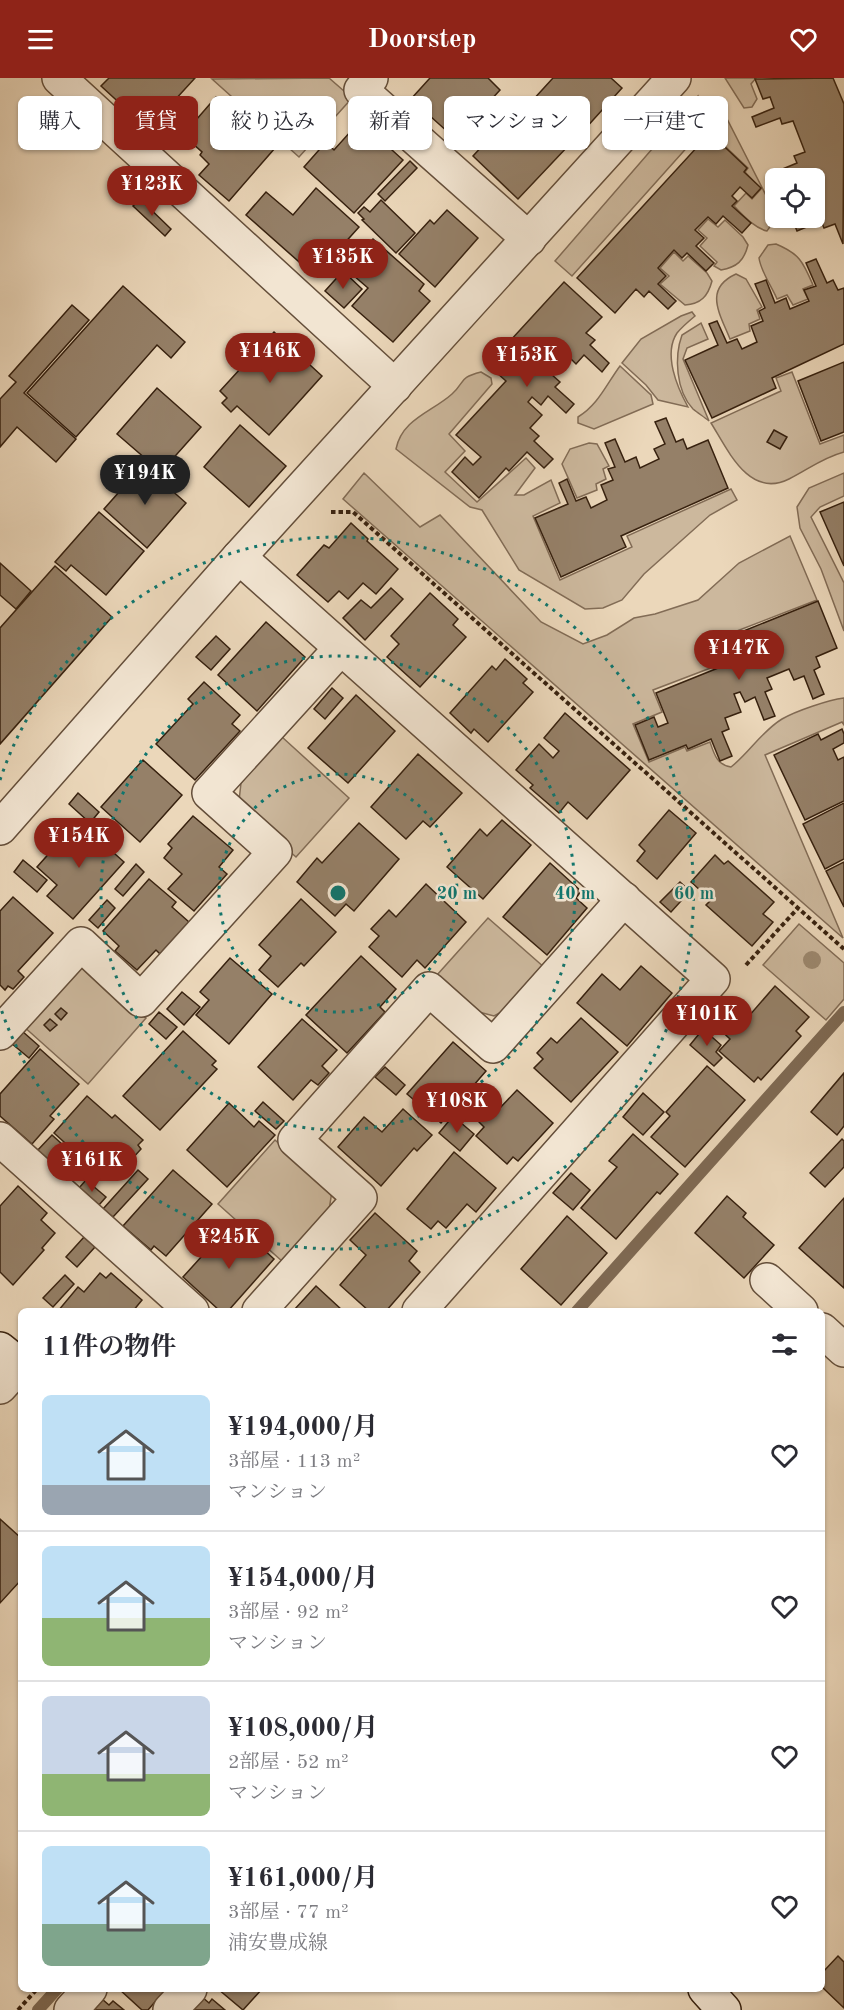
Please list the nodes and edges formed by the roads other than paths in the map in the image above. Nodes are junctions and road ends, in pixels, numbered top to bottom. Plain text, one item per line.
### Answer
1 (59, 78) edge
2 (372, 78) edge
3 (674, 78) edge
4 (529, 238) junction
5 (395, 386) junction
6 (239, 557) junction
7 (341, 648) junction
8 (0, 828) edge
9 (624, 899) junction
10 (0, 1033) edge
11 (0, 1139) edge
12 (767, 1280) dead end
13 (189, 1308) edge
14 (262, 1308) edge
15 (422, 1308) edge
16 (798, 1308) edge
17 (825, 1333) edge
18 (844, 1350) edge
19 (87, 1992) edge
20 (187, 1992) edge
21 (708, 1992) edge
22 (71, 2010) edge
23 (170, 2010) edge
24 (724, 2010) edge

1 - 5 street
2 - 4 street
3 - 4 street
4 - 5 street
5 - 6 street
6 - 7 street
6 - 8 street
7 - 9 street
7 - 10 street
9 - 14 street
9 - 15 street
11 - 13 street
12 - 16 street
17 - 18 street
19 - 22 street
20 - 23 street
21 - 24 street

